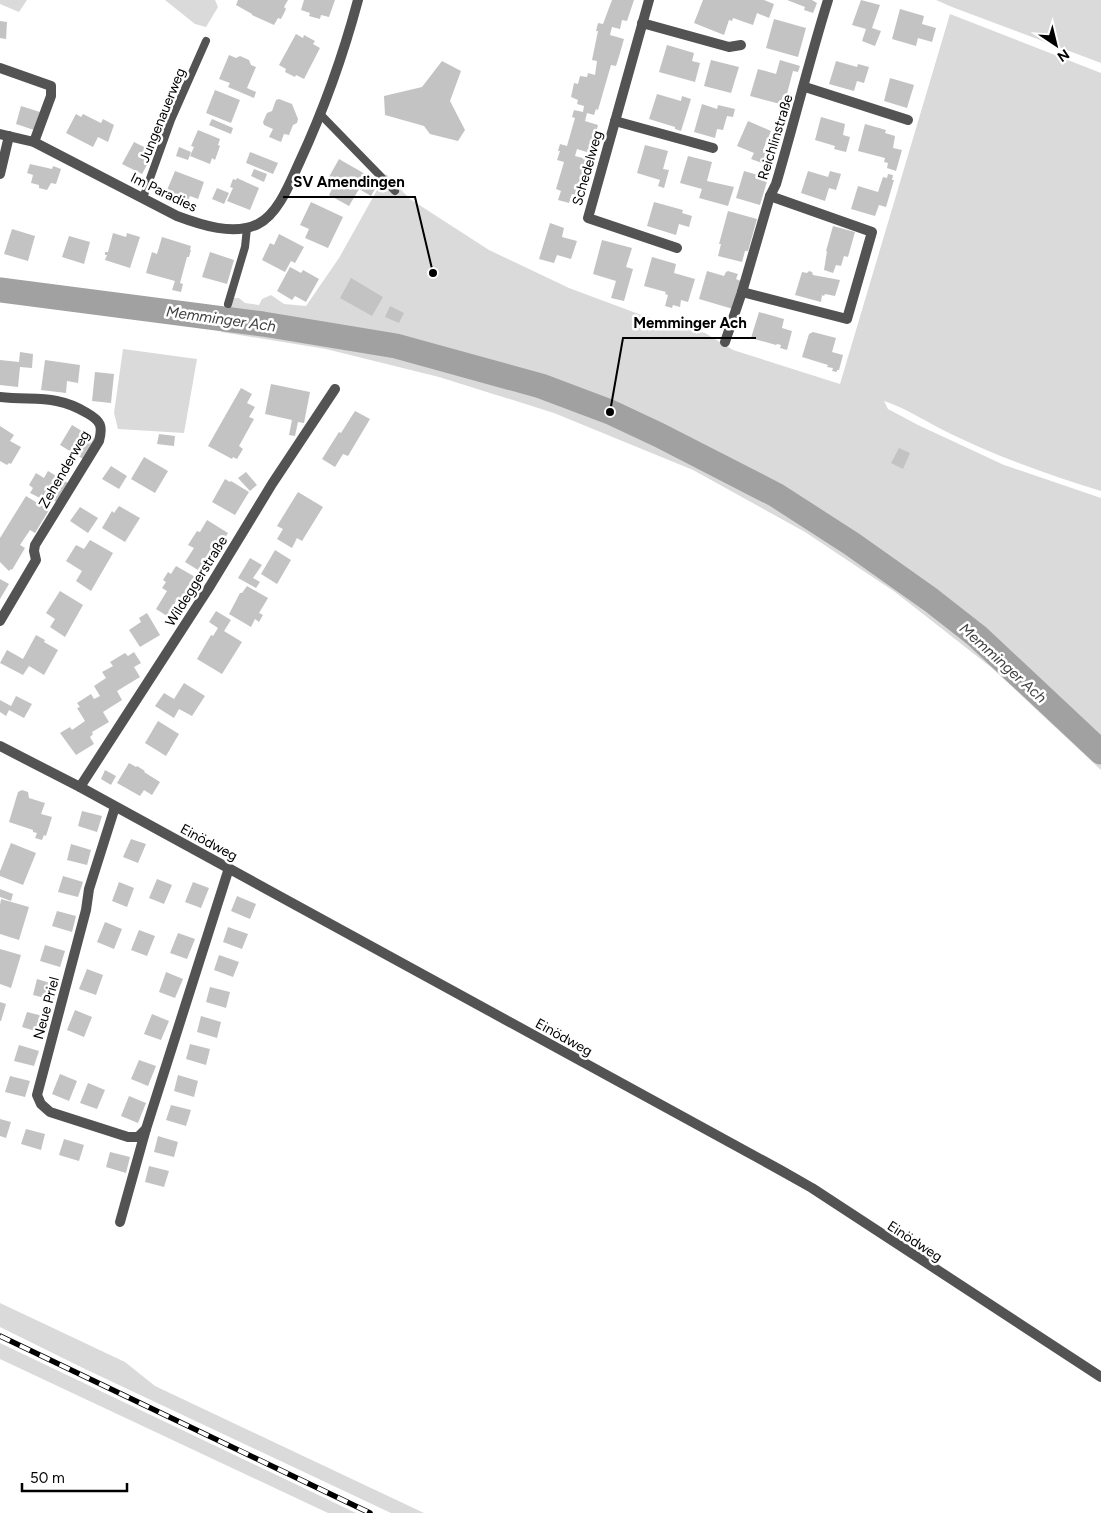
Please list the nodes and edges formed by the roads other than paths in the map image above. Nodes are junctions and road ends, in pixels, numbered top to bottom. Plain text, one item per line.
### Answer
1 (358, 0) edge
2 (649, 0) edge
3 (828, 0) edge
4 (642, 23) junction
5 (206, 41) dead end
6 (741, 45) dead end
7 (0, 68) edge
8 (805, 86) junction
9 (321, 115) junction
10 (908, 120) dead end
11 (615, 121) junction
12 (5, 135) edge
13 (34, 142) junction
14 (713, 148) dead end
15 (0, 174) edge
16 (395, 191) dead end
17 (770, 196) junction
18 (143, 198) junction
19 (247, 228) junction
20 (677, 248) dead end
21 (742, 292) junction
22 (228, 304) dead end
23 (725, 342) dead end
24 (335, 389) dead end
25 (0, 397) edge
26 (0, 621) edge
27 (0, 746) edge
28 (80, 787) junction
29 (116, 807) junction
30 (229, 868) junction
31 (146, 1129) junction
32 (120, 1222) dead end
33 (1101, 1377) edge

1 - 9 street
2 - 4 street, Schedelweg
3 - 8 street, Reichlinstraße
4 - 6 street
4 - 11 street, Schedelweg
5 - 18 lane, Jungenauerweg
7 - 13 street
8 - 10 street, Reichlinstraße
8 - 17 street, Reichlinstraße
9 - 16 lane
9 - 19 street
11 - 14 street, Schedelweg
11 - 20 street, Schedelweg
12 - 13 street, Im Paradies
12 - 15 street
13 - 18 street, Im Paradies
17 - 21 street, Reichlinstraße
17 - 21 street, Reichlinstraße
18 - 19 street, Im Paradies
19 - 22 lane
21 - 23 street, Reichlinstraße
24 - 28 street, Wildeggerstraße
25 - 26 street, Zehenderweg
27 - 28 street, Einödweg
28 - 29 street, Einödweg
29 - 30 street, Einödweg
29 - 31 street, Neue Priel
30 - 31 street
30 - 33 street, Einödweg
31 - 32 street

